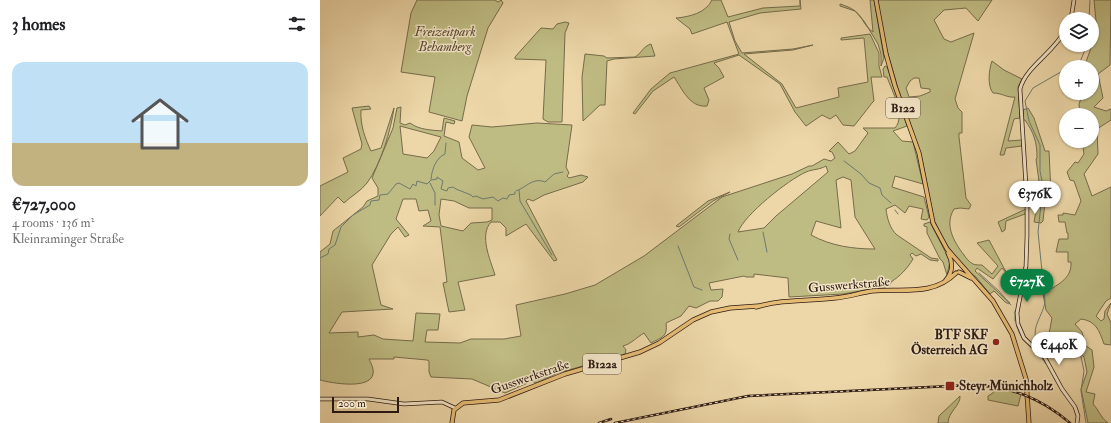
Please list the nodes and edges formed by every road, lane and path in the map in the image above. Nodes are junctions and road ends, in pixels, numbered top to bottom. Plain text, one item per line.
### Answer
1 (876, 0) edge
2 (1074, 0) edge
3 (1072, 12) edge
4 (1059, 40) edge
5 (946, 249) junction
6 (957, 262) junction
7 (952, 264) junction
8 (962, 267) junction
9 (951, 269) junction
10 (957, 273) junction
11 (976, 280) junction
12 (941, 285) junction
13 (320, 400) edge
14 (456, 407) junction
15 (452, 423) edge
16 (1029, 423) edge
17 (1077, 423) edge

1 - 5 main road, B122
2 - 3 main road
4 - 17 main road
5 - 6 main road, B122
5 - 7 main road, B122
6 - 7 main road
6 - 8 main road, B122
7 - 9 main road
8 - 10 main road
8 - 11 main road, B122
9 - 10 main road, B122
9 - 12 main road
10 - 11 main road, B122
10 - 12 main road, Gusswerkstraße / B122a
11 - 16 main road, B122
12 - 14 main road, Gusswerkstraße / B122a
13 - 14 main road, Gusswerkstraße
14 - 15 main road

